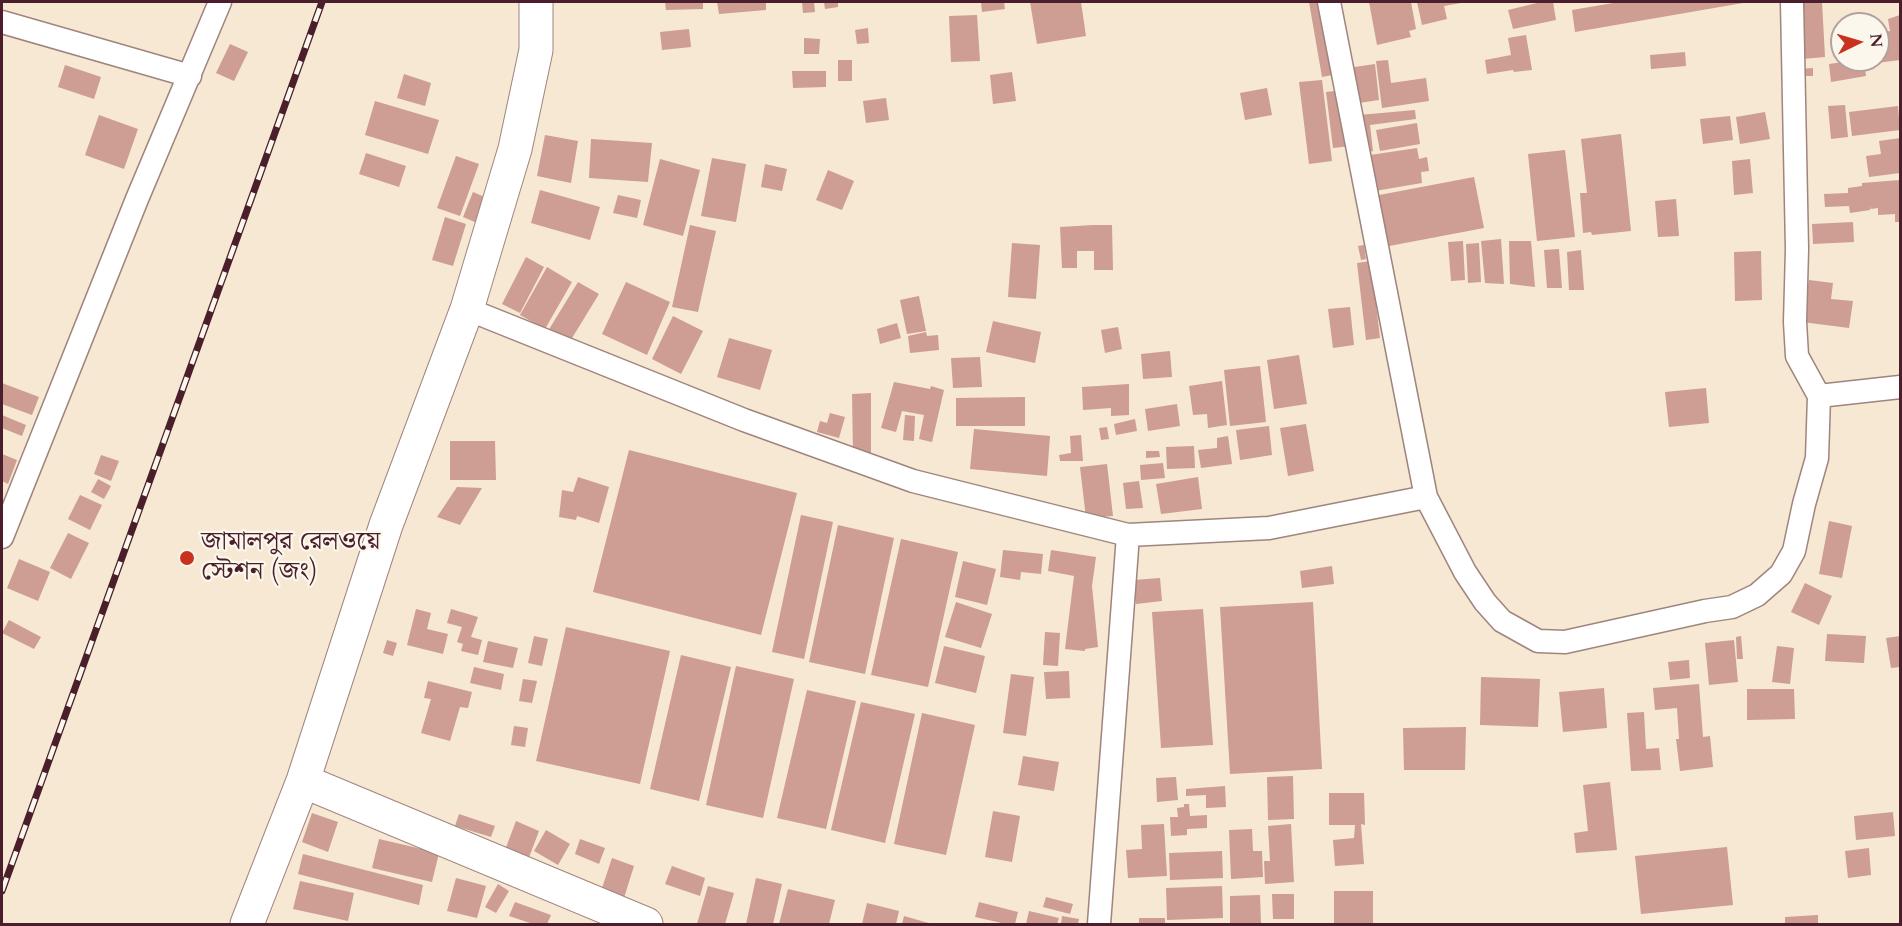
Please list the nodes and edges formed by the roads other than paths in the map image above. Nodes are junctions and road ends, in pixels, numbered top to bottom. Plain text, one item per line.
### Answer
1 (220, 2) edge
2 (536, 2) edge
3 (1329, 2) edge
4 (1792, 2) edge
5 (2, 22) edge
6 (190, 76) junction
7 (466, 309) junction
8 (1900, 387) edge
9 (1820, 396) junction
10 (1426, 497) junction
11 (1128, 535) junction
12 (2, 537) edge
13 (303, 781) junction
14 (247, 924) edge
15 (646, 924) edge
16 (1099, 924) edge

1 - 6 street
2 - 7 main road
3 - 10 street
4 - 9 street
5 - 6 street
6 - 12 street
7 - 11 street
7 - 13 main road
8 - 9 street
9 - 10 street
10 - 11 street
11 - 16 street
13 - 14 main road
13 - 15 main road

